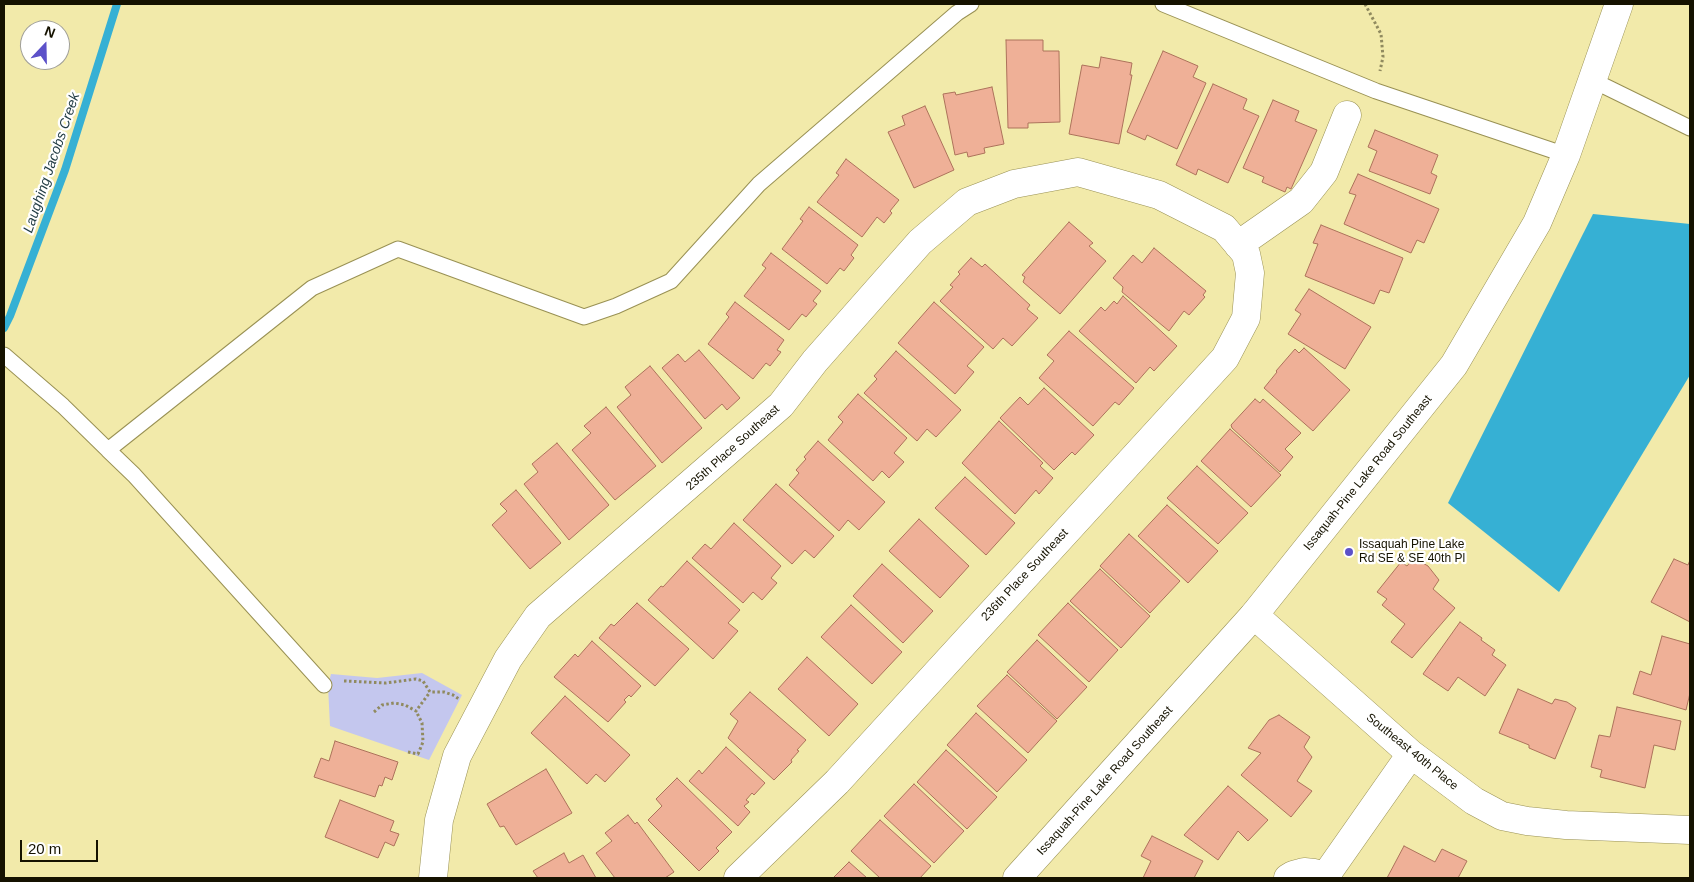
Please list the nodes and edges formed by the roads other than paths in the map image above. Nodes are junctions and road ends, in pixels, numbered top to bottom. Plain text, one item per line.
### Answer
1 (971, 4) edge
2 (1164, 4) edge
3 (1619, 4) edge
4 (1592, 80) junction
5 (1347, 115) dead end
6 (1690, 128) edge
7 (1566, 154) junction
8 (1238, 245) junction
9 (4, 355) edge
10 (108, 450) junction
11 (1254, 615) junction
12 (322, 683) road end
13 (1411, 754) junction
14 (1690, 830) edge
15 (433, 878) edge
16 (738, 878) edge
17 (1017, 878) edge
18 (1288, 878) edge
19 (1324, 878) edge

1 - 10 lane
2 - 7 lane
3 - 4 street, Issaquah-Pine Lake Road Southeast
4 - 6 lane
4 - 7 street, Issaquah-Pine Lake Road Southeast
5 - 8 street
7 - 11 street, Issaquah-Pine Lake Road Southeast
8 - 15 street, 235th Place Southeast
8 - 16 street, 236th Place Southeast
9 - 10 lane
10 - 12 lane
11 - 13 street, Southeast 40th Place
11 - 17 street, Issaquah-Pine Lake Road Southeast
13 - 14 street, Southeast 40th Place
13 - 19 street
18 - 19 street

